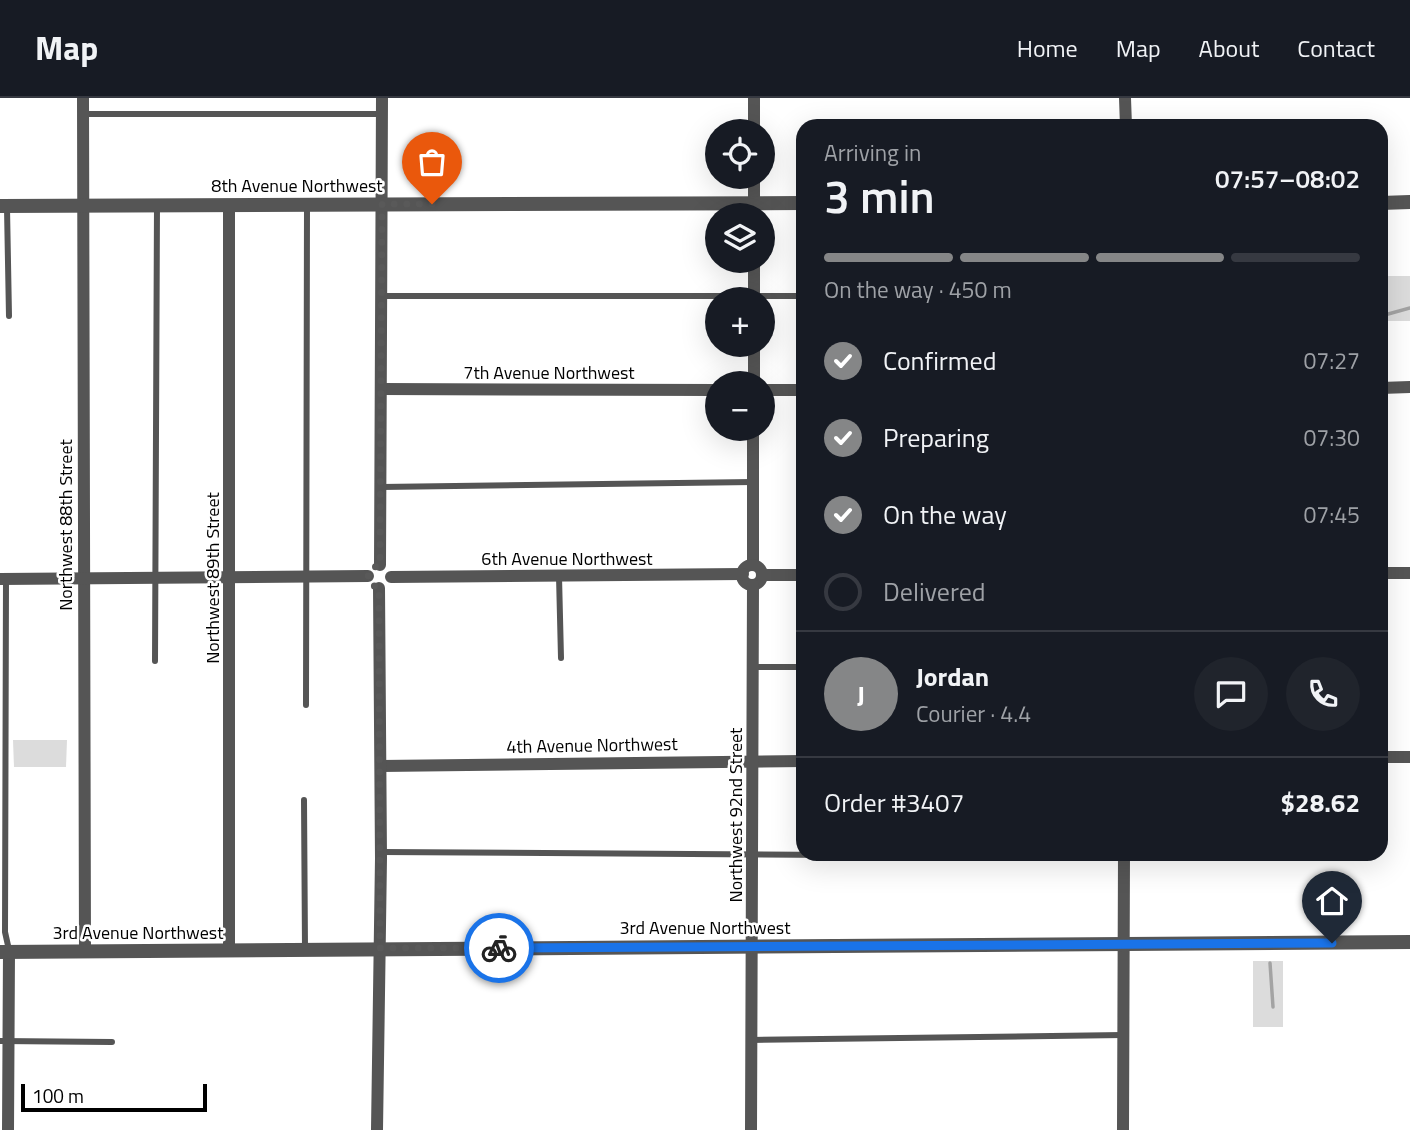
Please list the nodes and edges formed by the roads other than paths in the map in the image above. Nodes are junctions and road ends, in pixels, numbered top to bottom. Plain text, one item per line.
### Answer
1 (83, 98) edge
2 (382, 98) edge
3 (754, 98) edge
4 (1125, 98) edge
5 (83, 114) junction
6 (382, 114) junction
7 (754, 119) edge
8 (1126, 119) edge
9 (1410, 202) edge
10 (796, 203) edge
11 (1388, 203) edge
12 (382, 204) junction
13 (83, 205) junction
14 (157, 205) junction
15 (229, 205) junction
16 (307, 205) junction
17 (4, 206) edge
18 (775, 206) edge
19 (705, 208) edge
20 (382, 296) junction
21 (796, 296) edge
22 (775, 297) edge
23 (705, 298) edge
24 (9, 316) dead end
25 (1410, 387) edge
26 (1388, 388) edge
27 (381, 389) junction
28 (705, 390) edge
29 (775, 390) edge
30 (796, 390) edge
31 (753, 441) edge
32 (753, 482) junction
33 (380, 487) junction
34 (380, 565) junction
35 (1388, 573) edge
36 (1410, 573) edge
37 (756, 575) junction
38 (796, 575) edge
39 (368, 576) junction
40 (559, 576) junction
41 (82, 577) junction
42 (154, 577) junction
43 (305, 577) junction
44 (391, 577) junction
45 (229, 578) junction
46 (3, 579) edge
47 (379, 588) junction
48 (561, 658) dead end
49 (155, 661) dead end
50 (752, 667) junction
51 (796, 667) edge
52 (306, 705) dead end
53 (1388, 757) edge
54 (1410, 757) edge
55 (752, 761) junction
56 (796, 761) edge
57 (381, 766) junction
58 (304, 800) dead end
59 (381, 852) junction
60 (752, 855) junction
61 (796, 855) edge
62 (1124, 861) edge
63 (1410, 942) edge
64 (1124, 944) junction
65 (752, 946) junction
66 (380, 948) junction
67 (305, 950) junction
68 (229, 951) junction
69 (5, 952) edge
70 (85, 952) junction
71 (1123, 1035) junction
72 (751, 1040) junction
73 (5, 1041) edge
74 (112, 1042) dead end
75 (8, 1130) edge
76 (377, 1130) edge
77 (751, 1130) edge
78 (1123, 1130) edge

1 - 5 street, Northwest 88th Street
2 - 6 street
3 - 7 street
4 - 8 street
5 - 6 lane
5 - 13 street, Northwest 88th Street
6 - 12 street
9 - 11 street
10 - 18 street, 8th Avenue Northwest
12 - 16 street, 8th Avenue Northwest
12 - 19 street, 8th Avenue Northwest
12 - 20 street
13 - 14 street, 8th Avenue Northwest
13 - 17 street, 8th Avenue Northwest
13 - 41 street, Northwest 88th Street
14 - 15 street, 8th Avenue Northwest
14 - 42 lane
15 - 16 street, 8th Avenue Northwest
15 - 45 street, Northwest 89th Street
16 - 43 lane
17 - 24 lane
20 - 23 lane
20 - 27 street
21 - 22 lane
25 - 26 street
27 - 28 street, 7th Avenue Northwest
27 - 33 street
29 - 30 street
31 - 32 street, Northwest 92nd Street
32 - 33 lane
32 - 37 street, Northwest 92nd Street
33 - 34 street
34 - 39 street
34 - 44 street
35 - 36 street
37 - 38 street
37 - 40 street, 6th Avenue Northwest
37 - 50 street, Northwest 92nd Street
39 - 43 street
39 - 47 street
40 - 44 street, 6th Avenue Northwest
40 - 48 lane
41 - 42 street
41 - 46 street
41 - 70 street, Northwest 88th Street
42 - 45 street
42 - 49 lane
43 - 45 street
43 - 52 lane
44 - 47 street
45 - 68 street, Northwest 89th Street
46 - 69 lane
47 - 57 street
50 - 51 lane
50 - 55 street, Northwest 92nd Street
53 - 54 street
55 - 56 street, 4th Avenue Northwest
55 - 57 street, 4th Avenue Northwest
55 - 60 street, Northwest 92nd Street
57 - 59 street
58 - 67 lane
59 - 60 lane
59 - 66 street
60 - 61 lane
60 - 65 street, Northwest 92nd Street
62 - 64 street
63 - 64 street, 3rd Avenue Northwest
64 - 65 street, 3rd Avenue Northwest
64 - 71 street
65 - 66 street, 3rd Avenue Northwest
65 - 72 street, Northwest 92nd Street
66 - 67 street, 3rd Avenue Northwest
66 - 76 street
67 - 68 street, 3rd Avenue Northwest
68 - 70 street, 3rd Avenue Northwest
69 - 70 street, 3rd Avenue Northwest
69 - 73 street
71 - 72 lane
71 - 78 street
72 - 77 street, Northwest 92nd Street
73 - 74 lane
73 - 75 street

